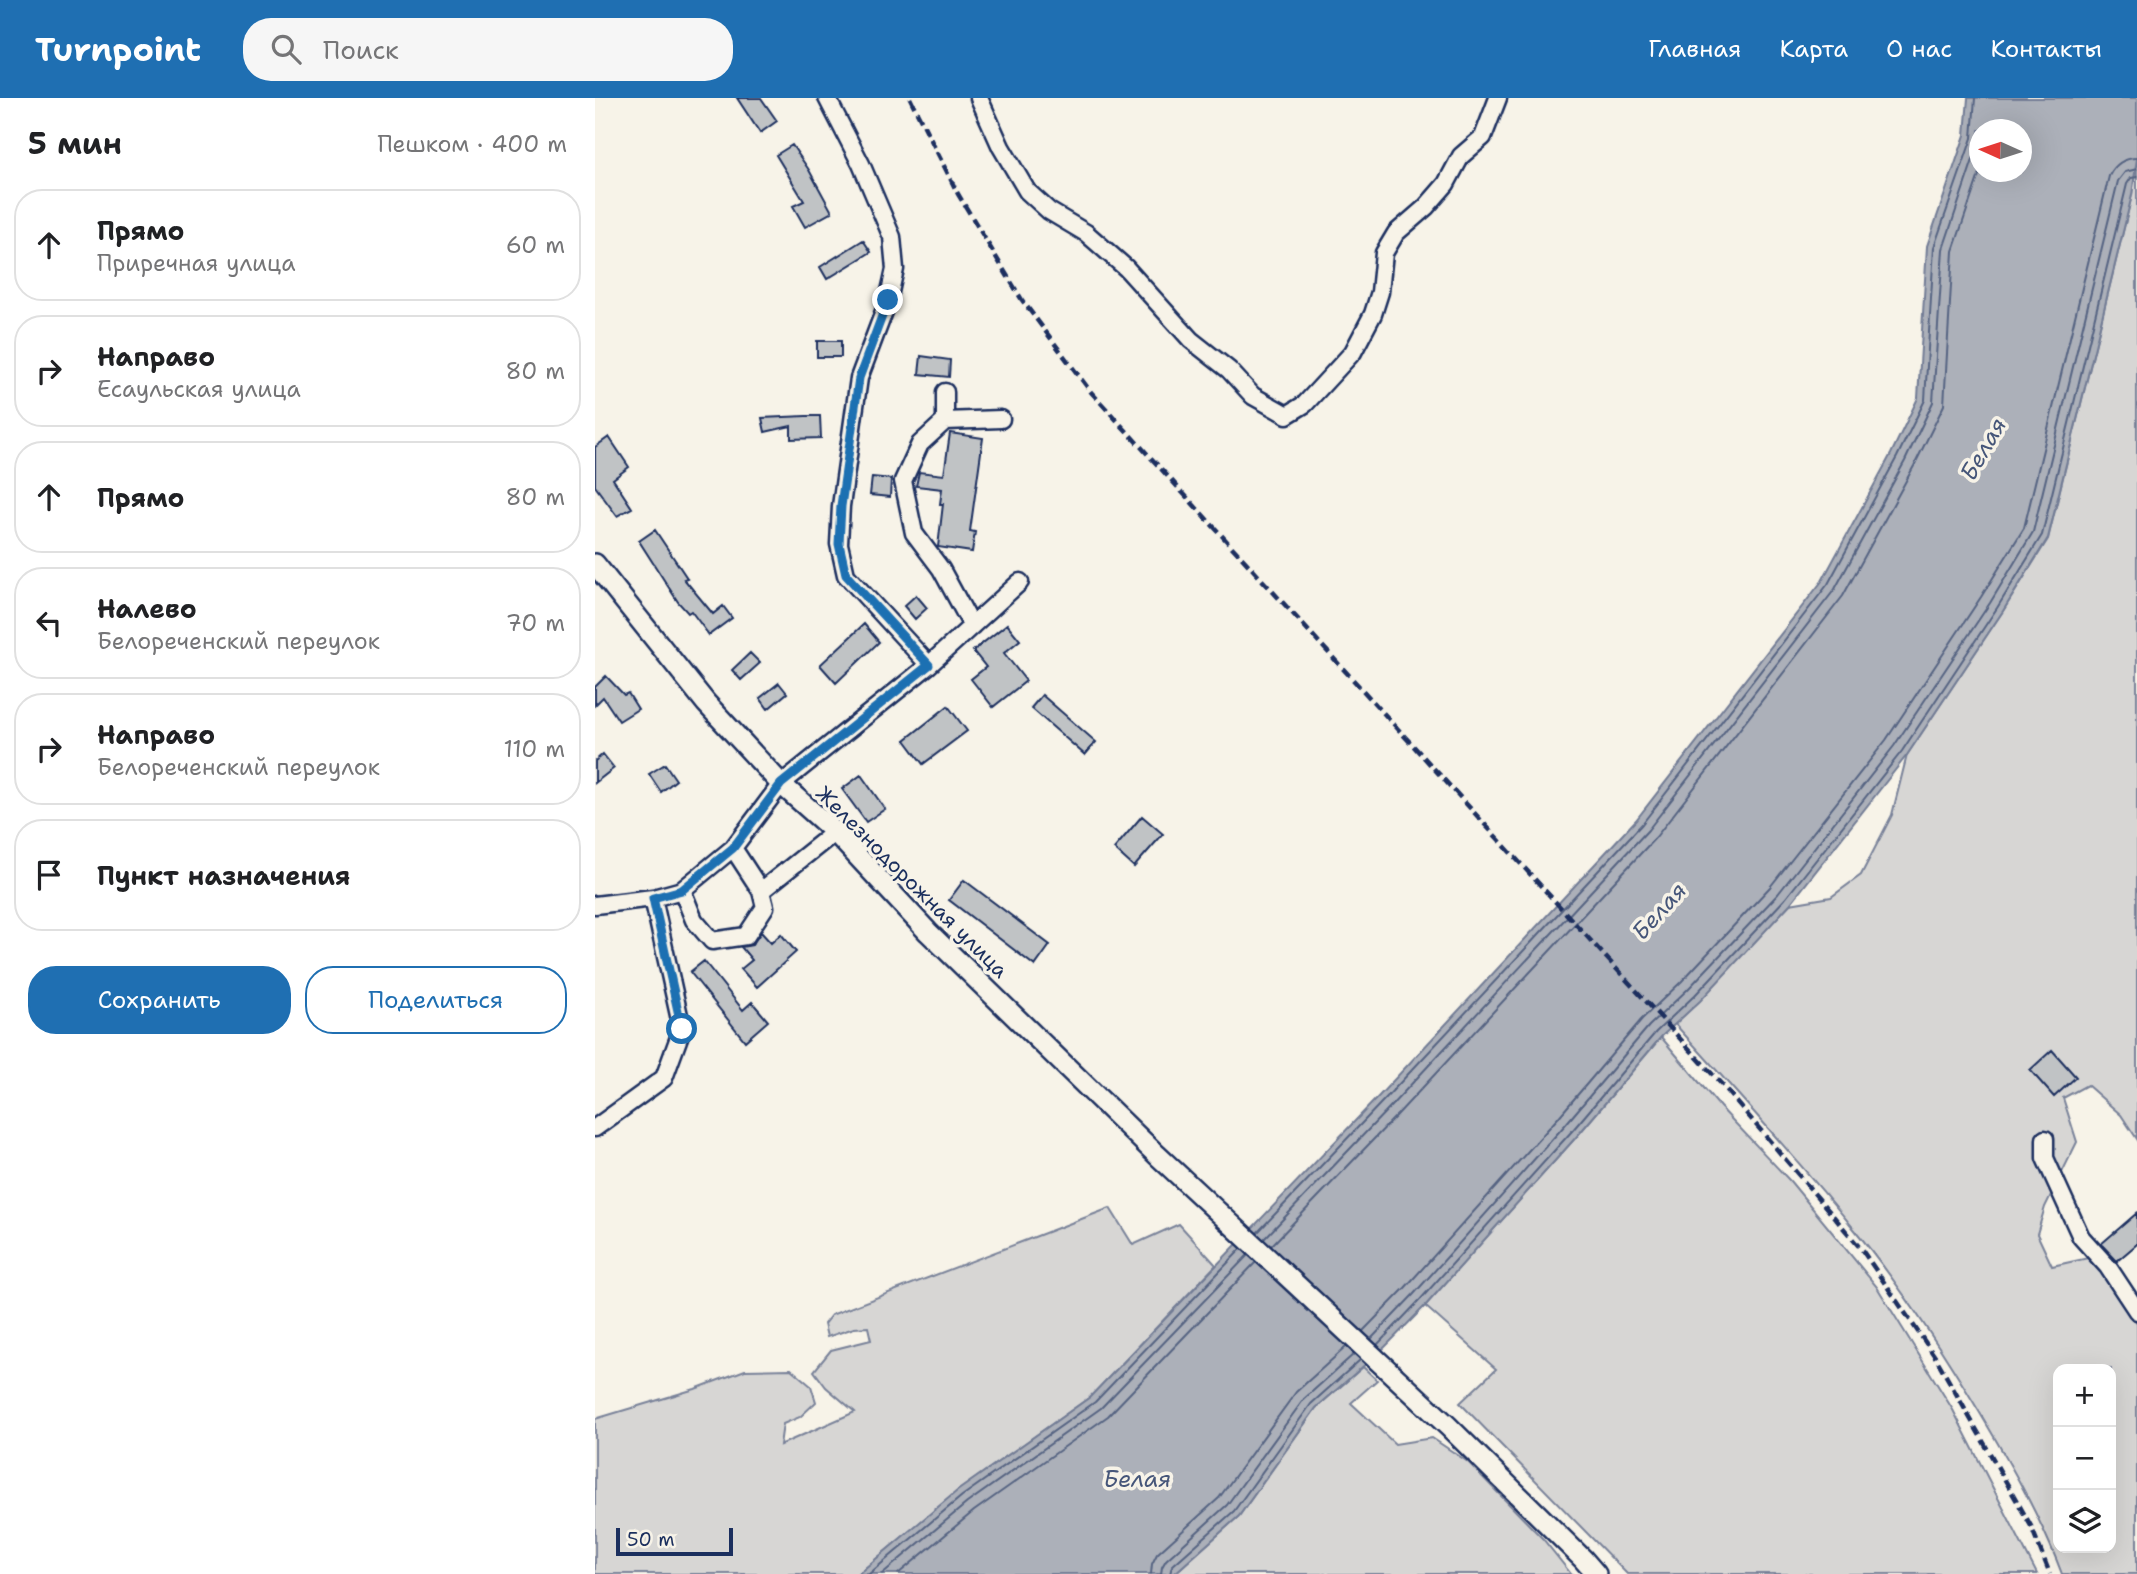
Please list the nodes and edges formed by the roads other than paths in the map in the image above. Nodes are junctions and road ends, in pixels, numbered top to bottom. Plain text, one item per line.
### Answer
1 (827, 98) edge
2 (979, 98) edge
3 (1498, 98) edge
4 (945, 392) dead end
5 (1001, 419) dead end
6 (945, 421) junction
7 (595, 564) edge
8 (1020, 582) dead end
9 (972, 626) junction
10 (929, 665) junction
11 (781, 784) junction
12 (835, 832) junction
13 (733, 848) junction
14 (682, 890) junction
15 (761, 891) junction
16 (653, 898) junction
17 (595, 905) edge
18 (595, 1128) edge
19 (2045, 1139) dead end
20 (2137, 1311) edge
21 (1595, 1574) edge

1 - 10 street
2 - 3 street
4 - 6 street
5 - 6 street
6 - 9 street
7 - 11 main road, Железнодорожная улица
8 - 9 street
9 - 10 street
10 - 11 street
11 - 12 main road, Железнодорожная улица
11 - 13 street
12 - 15 street
12 - 21 main road, Железнодорожная улица
13 - 14 street
13 - 15 street
14 - 15 street
14 - 16 street
16 - 17 street
16 - 18 street
19 - 20 street

